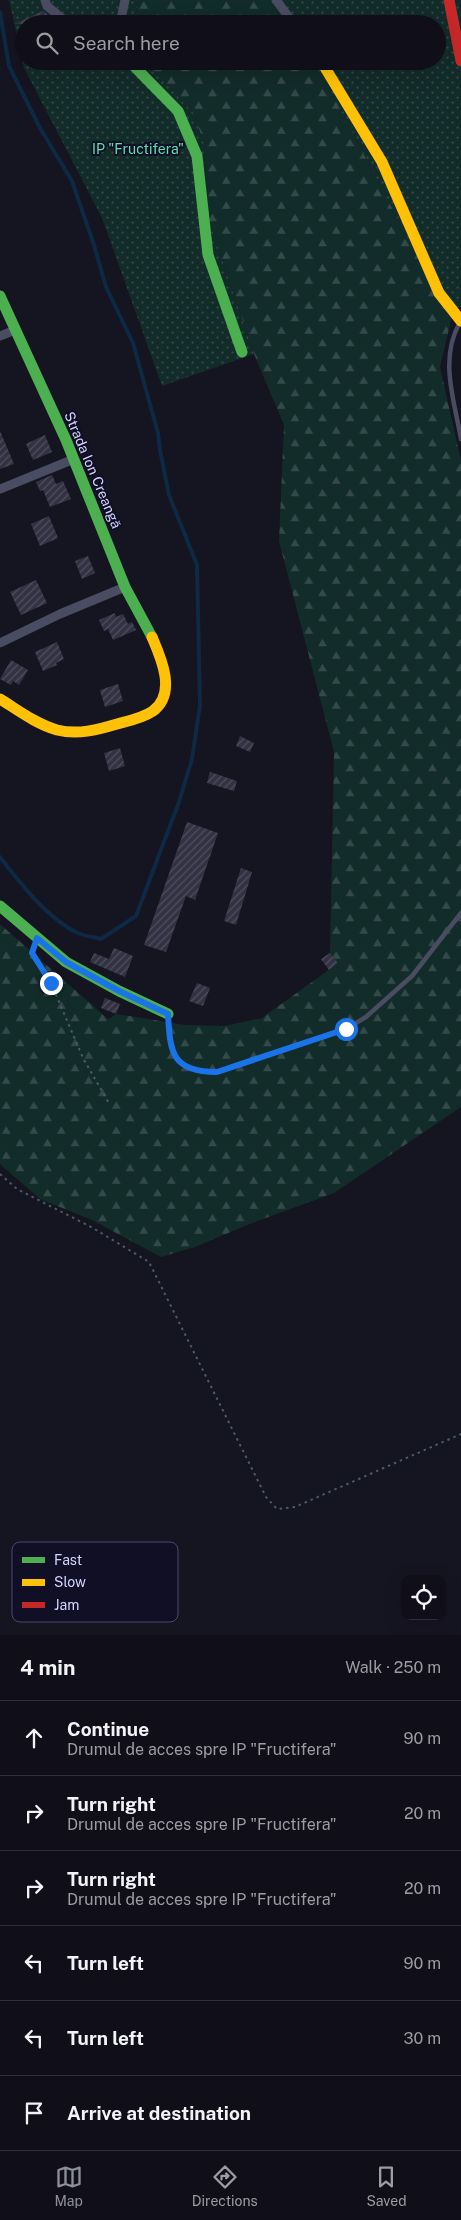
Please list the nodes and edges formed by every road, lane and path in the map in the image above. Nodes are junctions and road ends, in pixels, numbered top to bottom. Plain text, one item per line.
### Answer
1 (45, 0) edge
2 (125, 0) edge
3 (276, 0) edge
4 (449, 0) edge
5 (58, 15) edge
6 (122, 15) edge
7 (287, 15) edge
8 (461, 61) edge
9 (138, 70) edge
10 (326, 70) edge
11 (0, 296) edge
12 (461, 321) edge
13 (15, 330) junction
14 (0, 336) edge
15 (242, 352) dead end
16 (461, 439) edge
17 (74, 459) junction
18 (0, 489) edge
19 (125, 587) junction
20 (0, 643) edge
21 (0, 699) edge
22 (0, 906) edge
23 (461, 913) edge
24 (37, 938) junction
25 (168, 1014) joint
26 (110, 1105) dead end
27 (0, 1174) edge
28 (461, 1434) edge

1 - 5 street
2 - 6 street
3 - 7 street
4 - 8 street
9 - 15 street
10 - 12 street
11 - 13 street, Strada Ion Creangă
12 - 16 lane
13 - 14 street
13 - 17 street, Strada Ion Creangă
17 - 18 street
17 - 19 street, Strada Ion Creangă
19 - 20 street
19 - 21 street, Strada Ion Creangă
22 - 24 street
23 - 25 lane
24 - 25 street
24 - 26 path
27 - 28 path

